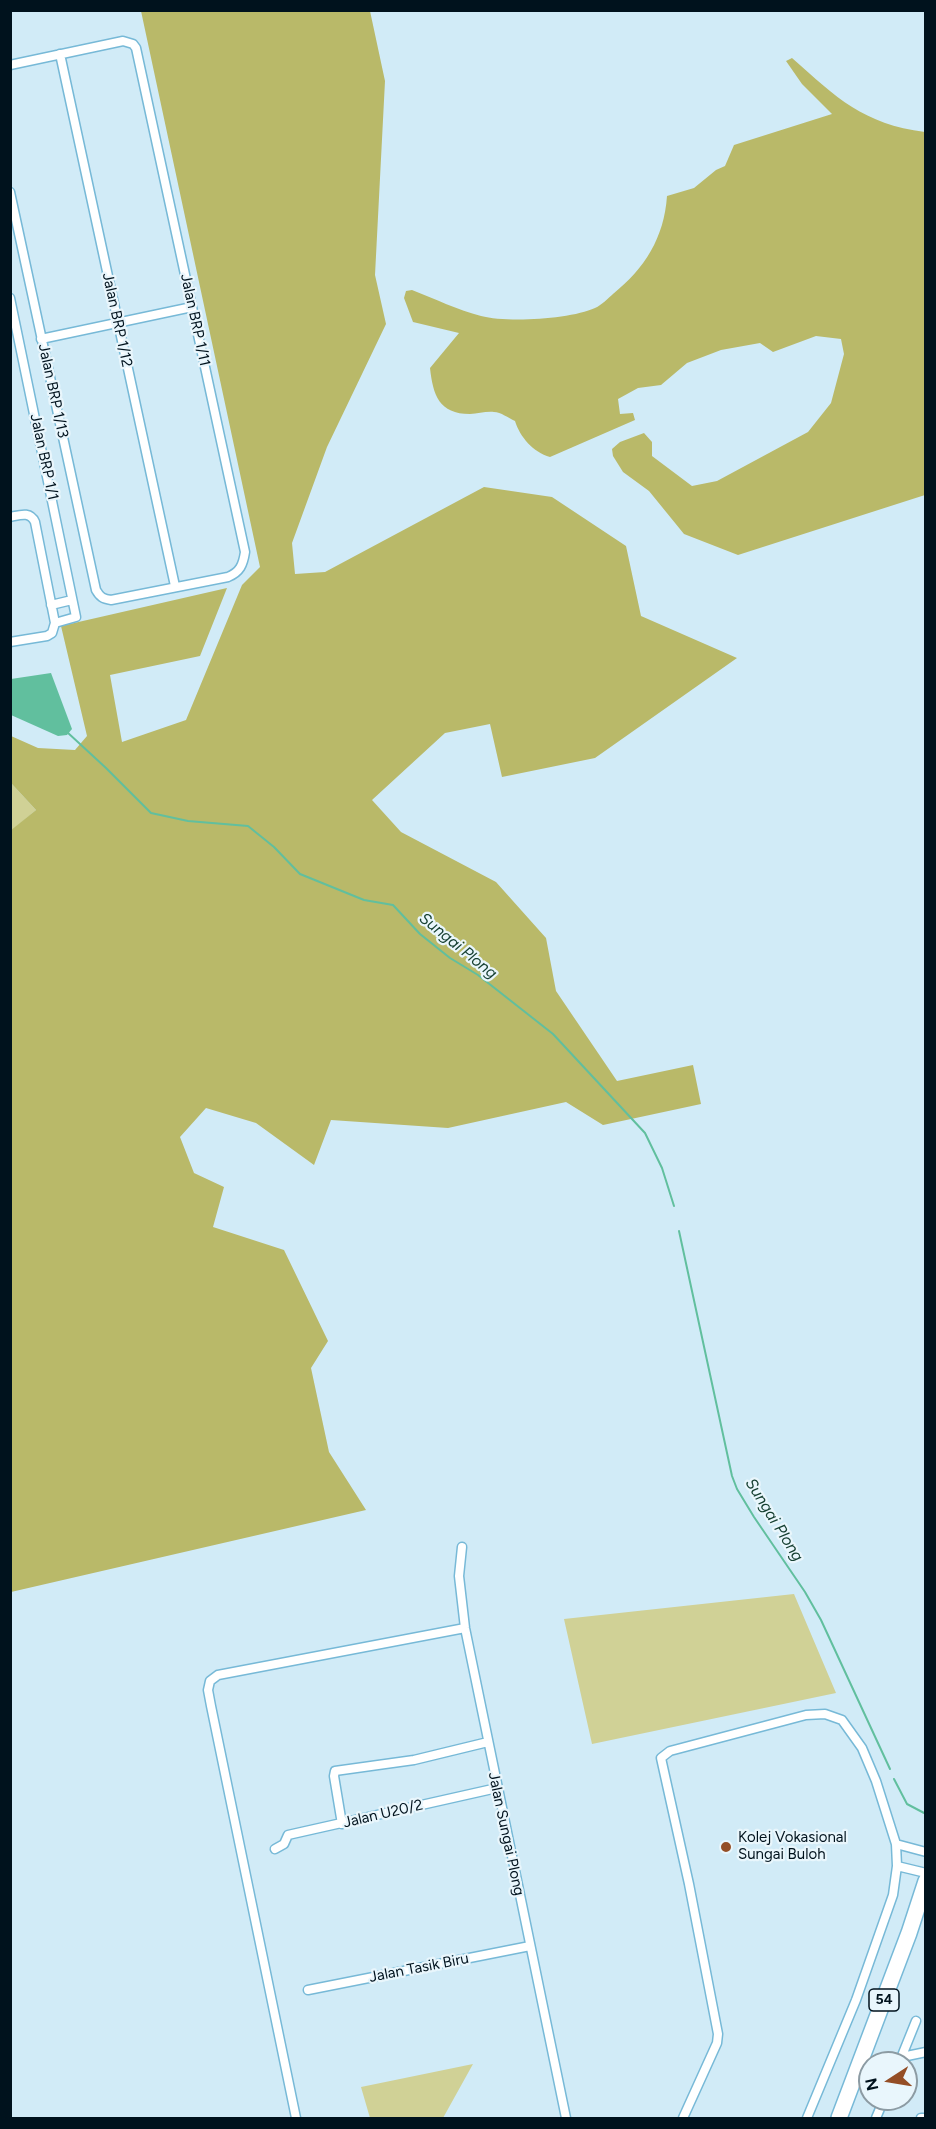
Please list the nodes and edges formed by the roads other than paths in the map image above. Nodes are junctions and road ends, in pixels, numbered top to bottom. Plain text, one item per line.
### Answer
1 (60, 54) junction
2 (10, 65) edge
3 (10, 192) edge
4 (10, 298) edge
5 (192, 307) junction
6 (117, 322) junction
7 (41, 339) junction
8 (10, 517) edge
9 (175, 586) junction
10 (96, 590) joint
11 (72, 600) junction
12 (51, 605) junction
13 (55, 623) junction
14 (10, 642) edge
15 (462, 1547) dead end
16 (465, 1628) junction
17 (488, 1742) junction
18 (497, 1788) junction
19 (342, 1824) junction
20 (896, 1844) junction
21 (275, 1849) dead end
22 (926, 1852) edge
23 (897, 1866) junction
24 (926, 1873) edge
25 (926, 1881) edge
26 (530, 1946) junction
27 (308, 1990) dead end
28 (916, 2020) dead end
29 (904, 2051) edge
30 (296, 2118) edge
31 (566, 2118) edge
32 (683, 2118) edge
33 (807, 2118) edge
34 (839, 2118) edge
35 (921, 2118) edge
36 (926, 2118) edge

1 - 2 street, Jalan BRP 1/11
1 - 5 street, Jalan BRP 1/11
1 - 6 street, Jalan BRP 1/12
3 - 7 street, Jalan BRP 1/13
4 - 11 street, Jalan BRP 1/1
5 - 6 street
5 - 9 street, Jalan BRP 1/11
6 - 7 street
6 - 9 street, Jalan BRP 1/12
7 - 10 street, Jalan BRP 1/13
8 - 12 street
9 - 10 street, Jalan BRP 1/11
11 - 12 street
11 - 13 street, Jalan BRP 1/1
12 - 13 street
13 - 14 street
15 - 16 street, Jalan Sungai Plong
16 - 17 street, Jalan Sungai Plong
16 - 30 street
17 - 18 street, Jalan Sungai Plong
17 - 19 street
18 - 19 street, Jalan U20/2
18 - 26 street, Jalan Sungai Plong
19 - 21 street, Jalan U20/2
20 - 22 street
20 - 23 street
20 - 32 street
23 - 24 street
23 - 33 street
25 - 34 highway, 54
26 - 27 street, Jalan Tasik Biru
26 - 31 street, Jalan Sungai Plong
28 - 29 street
35 - 36 street

